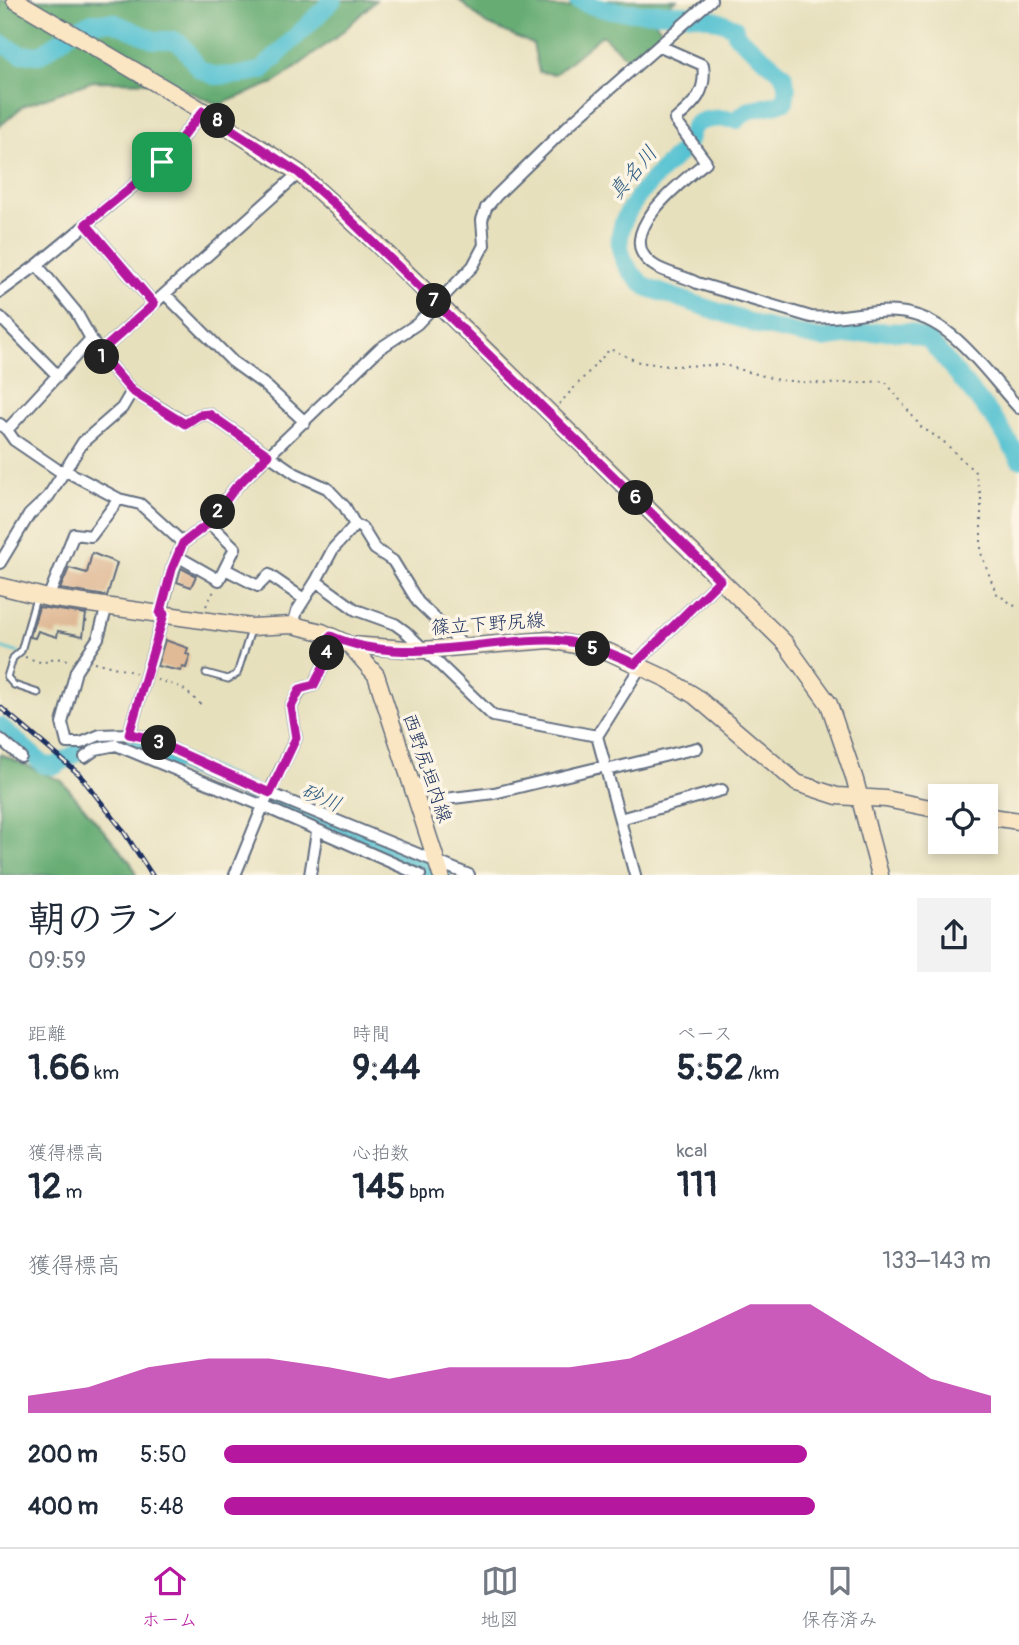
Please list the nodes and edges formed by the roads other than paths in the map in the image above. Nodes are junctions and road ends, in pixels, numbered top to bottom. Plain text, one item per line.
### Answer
1 (15, 0) edge
2 (710, 1) edge
3 (660, 46) junction
4 (203, 111) junction
5 (299, 173) junction
6 (86, 224) junction
7 (37, 264) junction
8 (0, 292) edge
9 (166, 295) junction
10 (154, 304) junction
11 (438, 305) junction
12 (0, 317) edge
13 (89, 341) junction
14 (99, 353) junction
15 (58, 376) junction
16 (132, 391) junction
17 (1019, 408) edge
18 (305, 422) junction
19 (3, 427) edge
20 (268, 455) junction
21 (64, 470) junction
22 (119, 499) junction
23 (209, 523) junction
24 (355, 525) junction
25 (183, 543) junction
26 (177, 556) junction
27 (0, 563) edge
28 (225, 569) junction
29 (720, 580) junction
30 (316, 581) junction
31 (0, 586) edge
32 (42, 596) junction
33 (304, 599) junction
34 (107, 606) junction
35 (162, 614) junction
36 (293, 625) junction
37 (251, 627) junction
38 (331, 636) junction
39 (350, 645) junction
40 (465, 647) junction
41 (385, 648) junction
42 (422, 650) junction
43 (638, 665) junction
44 (206, 673) dead end
45 (376, 675) junction
46 (38, 693) dead end
47 (129, 734) junction
48 (597, 736) junction
49 (0, 738) edge
50 (696, 748) dead end
51 (21, 757) dead end
52 (85, 757) dead end
53 (606, 768) junction
54 (408, 779) junction
55 (722, 790) dead end
56 (859, 797) junction
57 (266, 800) junction
58 (928, 808) edge
59 (998, 818) edge
60 (620, 819) junction
61 (1019, 821) edge
62 (317, 832) junction
63 (438, 867) edge
64 (235, 875) edge
65 (310, 875) edge
66 (420, 875) edge
67 (469, 875) edge
68 (635, 875) edge
69 (880, 875) edge

1 - 4 main road
2 - 3 street
3 - 11 street
3 - 17 street
4 - 5 main road
4 - 6 street
5 - 9 street
5 - 11 main road
6 - 7 street
6 - 10 street
7 - 8 street
7 - 13 street
9 - 10 street
9 - 18 street
10 - 14 street
11 - 18 street
11 - 29 main road
12 - 15 street
13 - 14 street
13 - 15 street
14 - 16 street
15 - 19 street
16 - 20 street
16 - 21 street
18 - 20 street
19 - 21 street
20 - 23 street
20 - 24 street
21 - 22 street
21 - 27 street
22 - 25 street
22 - 32 street
23 - 25 street
23 - 28 street
24 - 30 street
24 - 40 street
25 - 26 street
26 - 28 street
26 - 35 street
28 - 33 street
29 - 43 street
29 - 56 main road
30 - 33 street
30 - 42 street
31 - 32 main road, 篠立下野尻線
32 - 34 main road, 篠立下野尻線
32 - 46 lane
33 - 36 street
34 - 35 main road, 篠立下野尻線
34 - 47 street
35 - 37 main road, 篠立下野尻線
35 - 47 street
36 - 37 main road, 篠立下野尻線
36 - 38 main road, 篠立下野尻線
37 - 44 lane
38 - 39 main road, 篠立下野尻線
38 - 57 street
39 - 41 main road, 篠立下野尻線
39 - 45 main road, 西野尻垣内線
40 - 42 main road, 篠立下野尻線
40 - 43 main road, 篠立下野尻線
41 - 42 main road, 篠立下野尻線
41 - 45 main road
42 - 48 street
43 - 48 street
43 - 56 main road, 篠立下野尻線
45 - 54 main road, 西野尻垣内線
47 - 57 street
48 - 53 street
49 - 51 street
50 - 53 street
52 - 57 street
53 - 54 street
53 - 60 street
54 - 63 main road, 西野尻垣内線
55 - 60 street
56 - 58 main road, 篠立下野尻線
56 - 69 main road
57 - 62 street
57 - 63 street
57 - 64 street
59 - 61 main road
60 - 68 street
62 - 65 street
62 - 66 street
63 - 67 street

